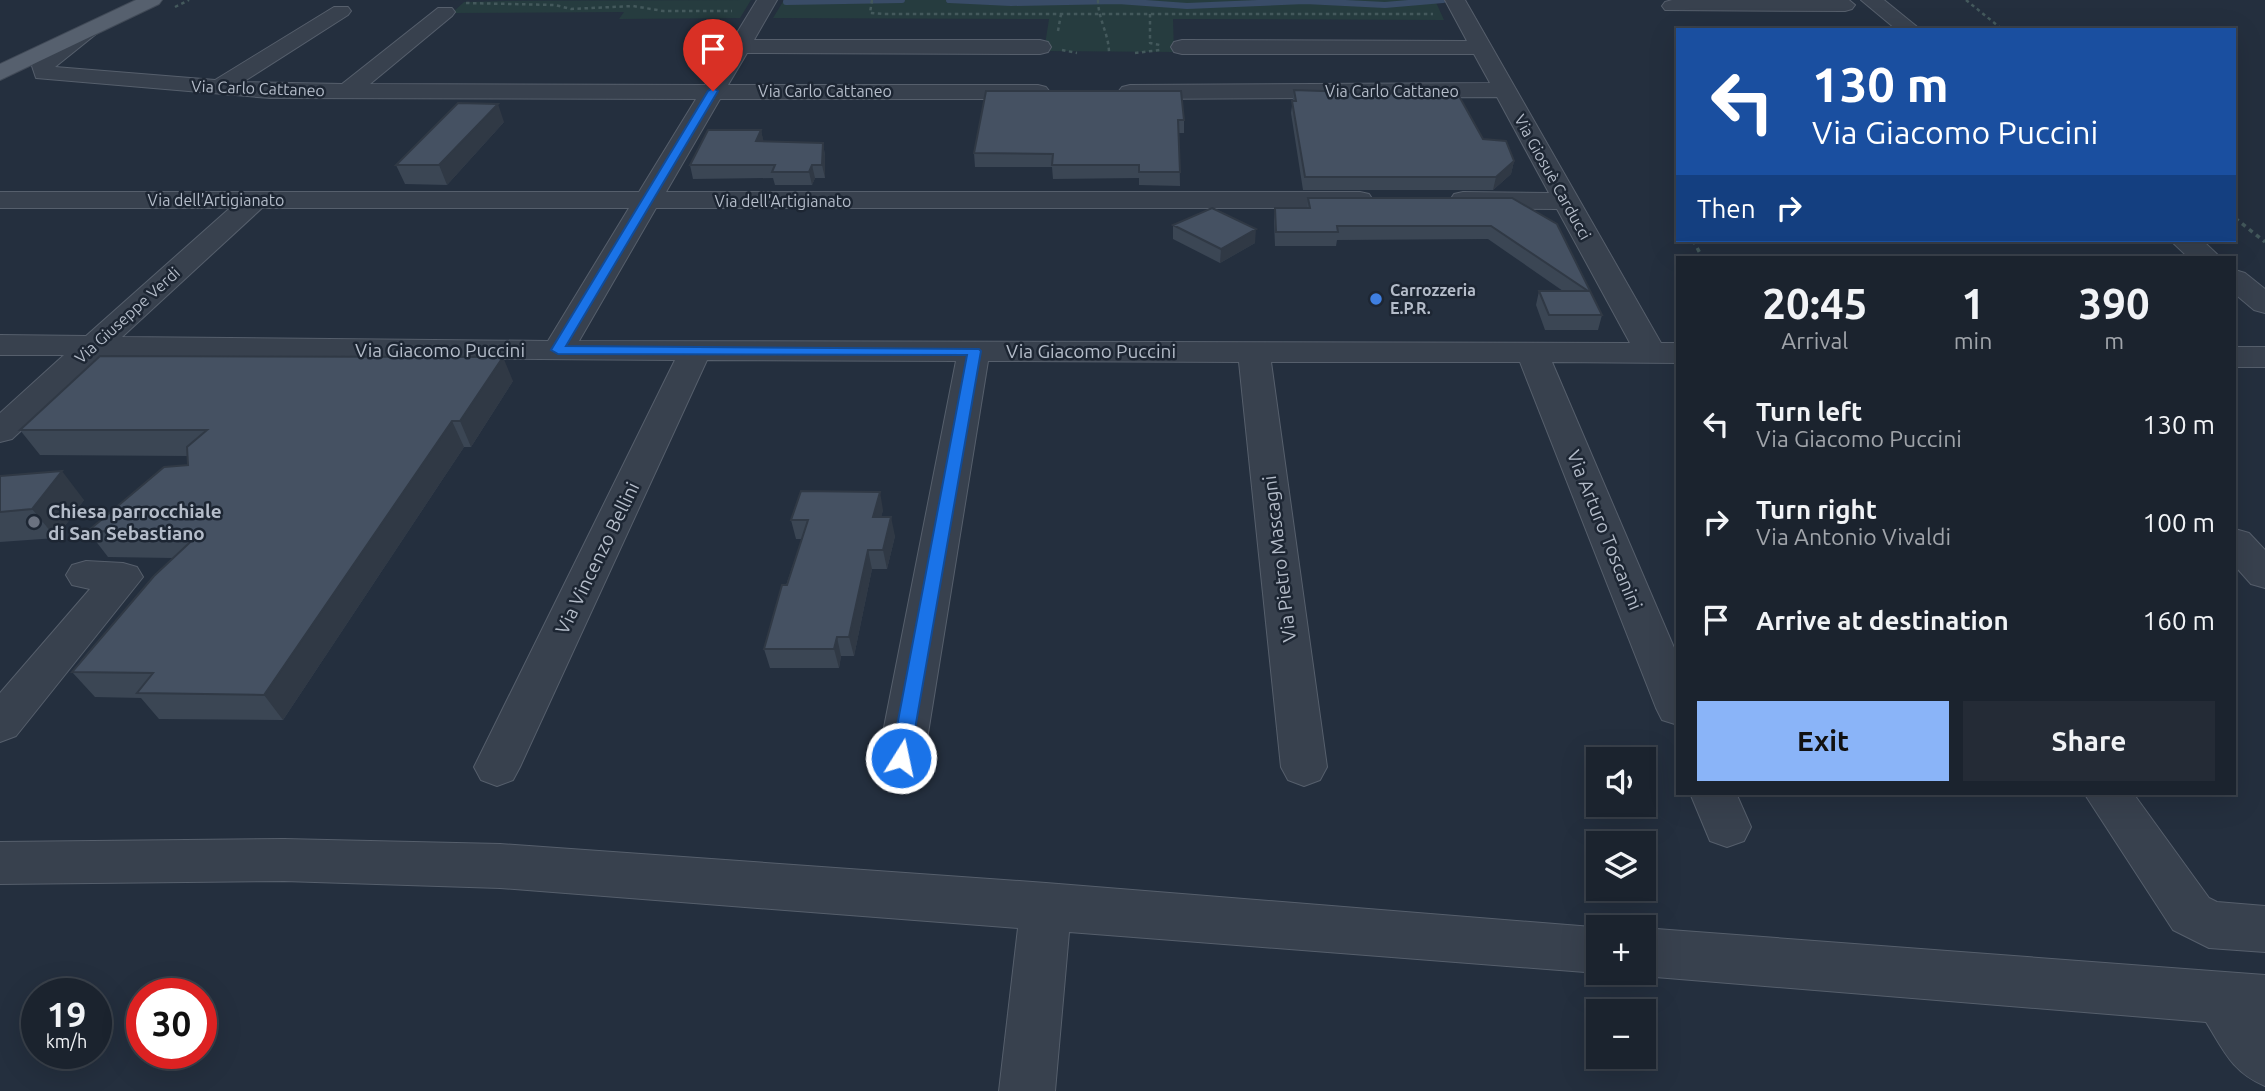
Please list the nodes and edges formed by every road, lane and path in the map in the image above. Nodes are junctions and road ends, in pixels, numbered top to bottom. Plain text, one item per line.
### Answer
1 (152, 0) edge
2 (1098, 0) edge
3 (1871, 0) edge
4 (1966, 0) edge
5 (872, 2) edge
6 (1670, 3) edge
7 (764, 5) edge
8 (1845, 5) dead end
9 (1458, 6) edge
10 (451, 7) joint
11 (341, 11) dead end
12 (1097, 14) junction
13 (1693, 28) edge
14 (1908, 28) edge
15 (2001, 28) edge
16 (90, 30) junction
17 (740, 46) junction
18 (1040, 47) dead end
19 (1182, 47) dead end
20 (1482, 48) junction
21 (1109, 53) dead end
22 (0, 73) edge
23 (218, 88) junction
24 (1506, 90) junction
25 (348, 91) junction
26 (713, 91) junction
27 (1062, 92) edge
28 (1111, 92) edge
29 (0, 200) edge
30 (255, 200) junction
31 (1438, 200) edge
32 (647, 201) junction
33 (1385, 201) edge
34 (1566, 201) junction
35 (2236, 219) edge
36 (2187, 242) edge
37 (2265, 242) edge
38 (2205, 256) edge
39 (2236, 280) edge
40 (2265, 304) edge
41 (0, 345) edge
42 (92, 346) junction
43 (558, 350) junction
44 (696, 350) junction
45 (974, 351) junction
46 (1254, 351) junction
47 (1532, 353) junction
48 (1665, 353) edge
49 (2236, 357) edge
50 (2265, 357) edge
51 (0, 431) edge
52 (2236, 543) edge
53 (2265, 574) edge
54 (86, 575) dead end
55 (1676, 703) edge
56 (0, 724) edge
57 (901, 758) dead end
58 (497, 766) dead end
59 (1304, 767) dead end
60 (2108, 795) edge
61 (0, 863) edge
62 (1046, 906) junction
63 (2265, 929) edge
64 (1586, 948) edge
65 (1656, 953) edge
66 (2243, 999) edge
67 (2265, 1058) edge
68 (1027, 1091) edge

1 - 16 main road
2 - 12 path
3 - 14 street
4 - 15 path
5 - 12 path
6 - 8 street
6 - 13 street
7 - 10 path
7 - 17 street
9 - 12 path
9 - 20 street, Via Giosuè Carducci
10 - 25 street
11 - 23 street
12 - 21 path
16 - 22 main road
16 - 23 street, Via Carlo Cattaneo
17 - 18 street
17 - 26 street
19 - 20 street
20 - 24 street, Via Giosuè Carducci
23 - 25 street, Via Carlo Cattaneo
24 - 28 street, Via Carlo Cattaneo
24 - 34 street, Via Giosuè Carducci
25 - 26 street, Via Carlo Cattaneo
26 - 27 street, Via Carlo Cattaneo
26 - 32 street
29 - 30 street, Via dell'Artigianato
30 - 32 street, Via dell'Artigianato
30 - 42 street, Via Giuseppe Verdi
31 - 34 street
32 - 33 street, Via dell'Artigianato
32 - 43 street
34 - 48 street, Via Giosuè Carducci
35 - 37 path
36 - 38 street
39 - 40 street
41 - 42 street, Via Giacomo Puccini
42 - 43 street, Via Giacomo Puccini
42 - 51 street, Via Giuseppe Verdi
43 - 44 street, Via Giacomo Puccini
44 - 45 street, Via Giacomo Puccini
44 - 58 street, Via Vincenzo Bellini
45 - 46 street, Via Giacomo Puccini
45 - 57 street
46 - 47 street, Via Giacomo Puccini
46 - 59 street, Via Pietro Mascagni
47 - 48 street, Via Giacomo Puccini
47 - 55 street, Via Arturo Toscanini
49 - 50 street
52 - 53 street
54 - 56 street
60 - 63 street
61 - 62 street
62 - 64 street
62 - 68 street
65 - 66 street
66 - 67 street

